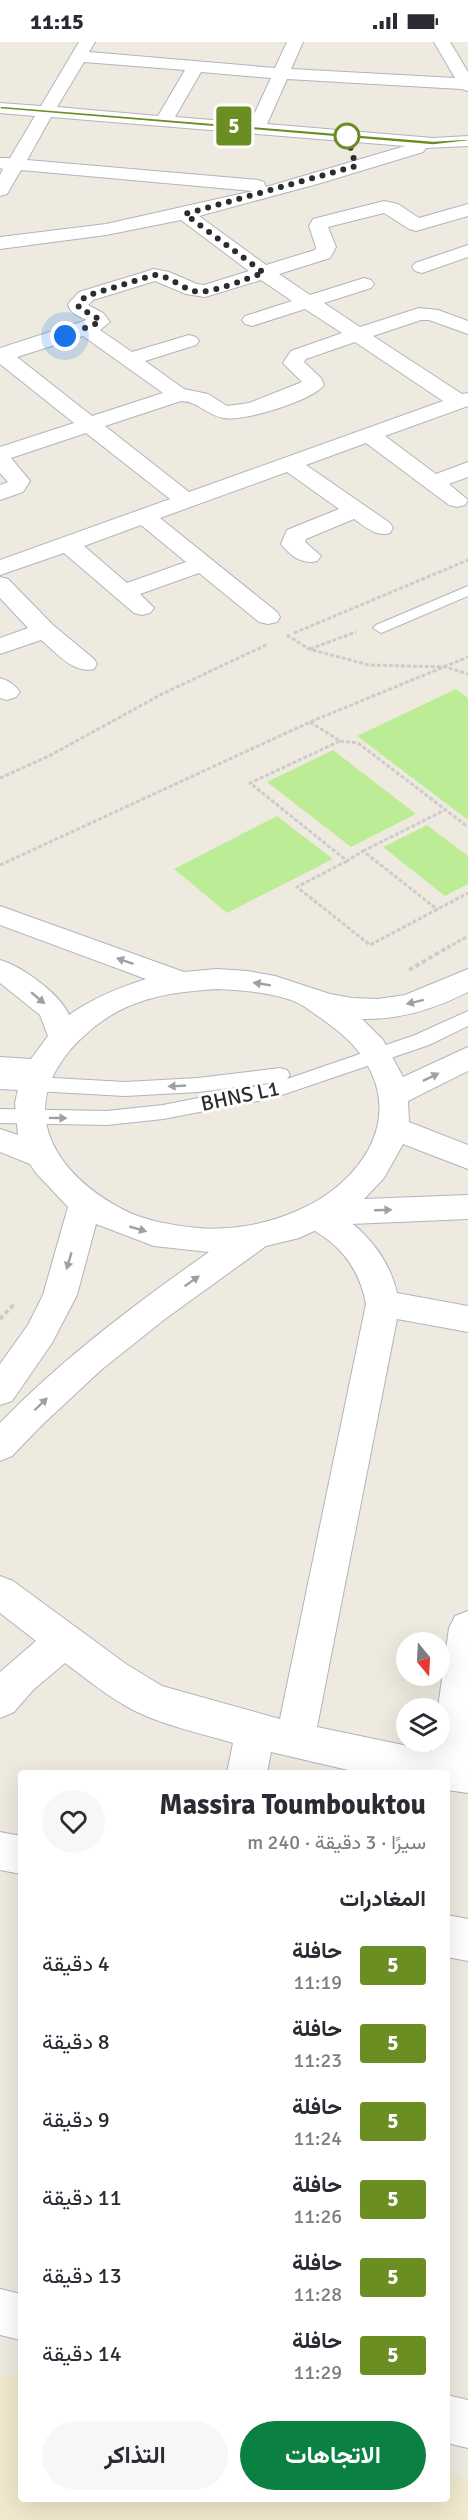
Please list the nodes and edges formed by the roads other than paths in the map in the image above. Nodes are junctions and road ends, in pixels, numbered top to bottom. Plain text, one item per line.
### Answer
1 (158, 42) edge
2 (295, 42) edge
3 (442, 42) edge
4 (82, 49) edge
5 (147, 62) junction
6 (195, 67) junction
7 (282, 74) junction
8 (465, 76) edge
9 (0, 108) edge
10 (47, 111) junction
11 (164, 120) junction
12 (257, 129) junction
13 (468, 141) edge
14 (433, 143) junction
15 (8, 163) edge
16 (281, 188) junction
17 (0, 190) edge
18 (468, 210) edge
19 (185, 214) junction
20 (431, 222) junction
21 (459, 235) edge
22 (0, 243) edge
23 (468, 243) edge
24 (468, 251) edge
25 (422, 267) dead end
26 (264, 273) junction
27 (364, 284) dead end
28 (307, 302) junction
29 (252, 320) dead end
30 (468, 328) edge
31 (86, 329) junction
32 (358, 335) junction
33 (189, 341) dead end
34 (1, 355) edge
35 (128, 360) junction
36 (179, 395) junction
37 (464, 401) edge
38 (92, 424) junction
39 (370, 436) junction
40 (0, 454) edge
41 (0, 459) edge
42 (291, 465) junction
43 (468, 469) edge
44 (434, 482) junction
45 (0, 492) edge
46 (457, 500) dead end
47 (186, 501) junction
48 (356, 510) junction
49 (144, 517) junction
50 (382, 528) dead end
51 (68, 544) junction
52 (309, 556) dead end
53 (202, 564) junction
54 (0, 568) edge
55 (0, 584) edge
56 (468, 591) edge
57 (123, 592) junction
58 (142, 608) dead end
59 (268, 617) road end
60 (381, 628) road end
61 (44, 630) junction
62 (0, 647) edge
63 (85, 664) dead end
64 (0, 915) edge
65 (0, 970) edge
66 (468, 979) edge
67 (180, 981) junction
68 (317, 1002) junction
69 (468, 1009) edge
70 (468, 1018) edge
71 (63, 1036) junction
72 (376, 1052) junction
73 (468, 1058) edge
74 (0, 1068) edge
75 (36, 1077) junction
76 (0, 1082) edge
77 (394, 1095) junction
78 (0, 1116) edge
79 (32, 1117) junction
80 (393, 1128) junction
81 (0, 1140) edge
82 (40, 1155) junction
83 (468, 1157) edge
84 (85, 1205) junction
85 (468, 1208) edge
86 (321, 1215) junction
87 (254, 1238) junction
88 (383, 1304) junction
89 (468, 1319) edge
90 (0, 1391) edge
91 (0, 1446) edge
92 (0, 1592) edge
93 (468, 1628) edge
94 (65, 1639) junction
95 (0, 1700) edge
96 (255, 1731) junction
97 (295, 1738) junction
98 (410, 1769) edge
99 (248, 1770) edge
100 (459, 1773) edge
101 (0, 1851) edge
102 (18, 1854) edge
103 (450, 1937) edge
104 (468, 1940) edge
105 (0, 2312) edge
106 (18, 2316) edge
107 (450, 2420) edge
108 (468, 2424) edge

1 - 5 street
2 - 7 street
3 - 8 street
4 - 5 street
4 - 10 street
5 - 6 street
6 - 7 street
6 - 11 street
7 - 8 street
7 - 12 street
9 - 10 street
10 - 11 street
10 - 15 street
11 - 12 street
12 - 14 street
13 - 14 street
14 - 16 street
15 - 16 street
15 - 17 street
16 - 19 street
18 - 20 street
19 - 22 street
19 - 26 street
20 - 21 street
20 - 26 street
21 - 23 street
24 - 25 street
26 - 28 street
26 - 31 street
27 - 28 street
28 - 29 street
28 - 32 street
30 - 32 street
31 - 34 street
31 - 35 street
32 - 36 street
32 - 37 street
33 - 35 street
34 - 38 street
35 - 36 street
36 - 38 street
37 - 39 street
38 - 40 street
38 - 47 street
39 - 42 street
39 - 44 street
41 - 45 street
42 - 47 street
42 - 48 street
43 - 44 street
44 - 46 street
47 - 49 street
48 - 50 street
48 - 52 street
49 - 51 street
49 - 53 street
51 - 54 street
51 - 57 street
53 - 57 street
53 - 59 street
55 - 61 street
56 - 60 lane
57 - 58 street
61 - 62 street
61 - 63 street
67 -> 64 street
65 -> 71 street
66 -> 68 street
68 -> 67 street
67 - 71 street
68 - 72 street
69 - 72 lane, BHNS L1
70 - 72 lane, BHNS L1
71 - 75 street
72 -> 75 lane, BHNS L1
72 - 77 street
79 -> 72 lane, BHNS L1
77 -> 73 street
74 - 75 street
75 - 76 lane, BHNS L1
75 - 79 street
77 - 80 street
78 - 79 lane, BHNS L1
79 - 82 street
80 - 83 street
80 - 86 street
81 - 82 street
82 - 84 street
84 -> 87 street
84 -> 90 street
86 -> 85 street
86 - 87 street
86 - 88 street
91 -> 87 street
88 - 89 street
88 - 97 street
92 - 94 street
93 - 100 street
94 - 95 street
94 - 96 street
96 - 97 street
96 - 99 street
97 - 98 street
101 - 102 street
103 - 104 street
105 - 106 street
107 - 108 street

